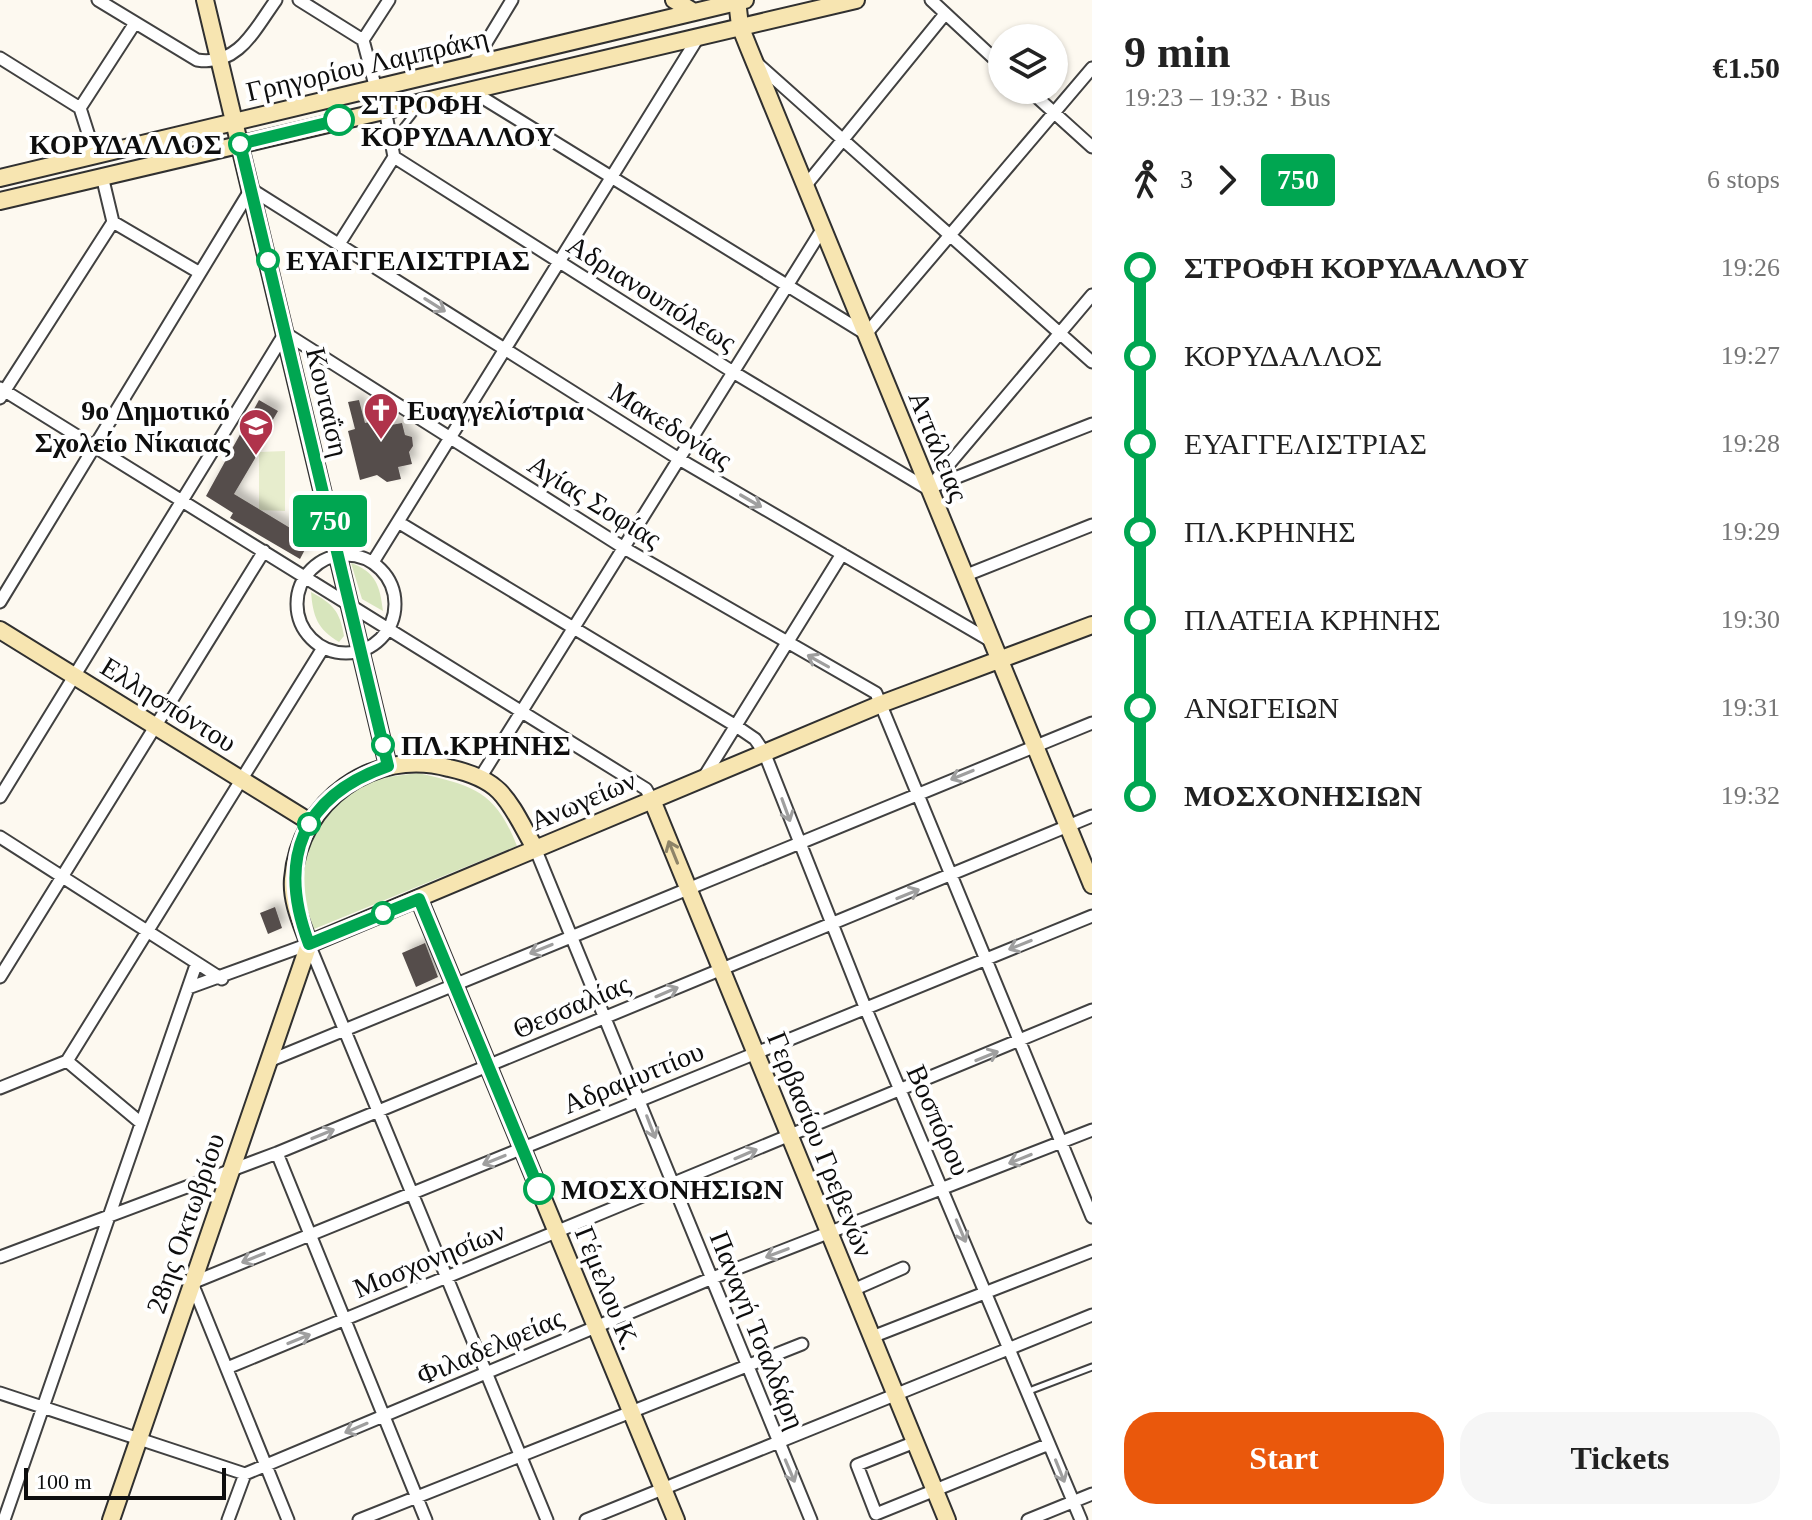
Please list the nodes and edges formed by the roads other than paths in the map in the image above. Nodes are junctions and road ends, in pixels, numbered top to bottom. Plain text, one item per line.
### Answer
1 (98, 0) edge
2 (205, 0) edge
3 (276, 0) edge
4 (299, 0) edge
5 (389, 0) edge
6 (512, 0) edge
7 (674, 0) edge
8 (856, 0) edge
9 (931, 0) edge
10 (734, 1) edge
11 (694, 12) junction
12 (945, 14) junction
13 (135, 23) junction
14 (740, 26) junction
15 (700, 35) junction
16 (363, 40) junction
17 (988, 53) edge
18 (0, 58) edge
19 (220, 62) junction
20 (757, 63) junction
21 (472, 66) junction
22 (1092, 68) edge
23 (376, 89) junction
24 (470, 89) junction
25 (425, 100) junction
26 (1045, 104) edge
27 (80, 108) junction
28 (385, 109) junction
29 (1054, 112) junction
30 (234, 122) junction
31 (842, 138) junction
32 (391, 142) junction
33 (240, 144) junction
34 (1092, 147) edge
35 (95, 155) junction
36 (394, 157) junction
37 (102, 176) junction
38 (612, 176) junction
39 (0, 178) edge
40 (806, 185) junction
41 (251, 189) junction
42 (0, 201) edge
43 (113, 222) junction
44 (823, 228) junction
45 (948, 236) junction
46 (339, 244) junction
47 (558, 263) junction
48 (200, 273) junction
49 (788, 285) junction
50 (1092, 295) edge
51 (285, 333) junction
52 (866, 334) junction
53 (1058, 334) junction
54 (505, 349) junction
55 (1092, 362) edge
56 (733, 372) junction
57 (1, 392) edge
58 (1092, 424) edge
59 (450, 438) junction
60 (93, 448) junction
61 (679, 459) junction
62 (928, 489) junction
63 (180, 500) junction
64 (398, 522) junction
65 (1092, 525) edge
66 (624, 548) junction
67 (264, 551) junction
68 (338, 554) junction
69 (842, 554) junction
70 (373, 562) junction
71 (304, 576) junction
72 (964, 576) junction
73 (0, 602) edge
74 (349, 602) junction
75 (1092, 625) edge
76 (390, 628) junction
77 (0, 630) edge
78 (573, 630) junction
79 (991, 641) junction
80 (787, 644) junction
81 (323, 648) junction
82 (361, 651) junction
83 (1000, 662) junction
84 (76, 677) junction
85 (881, 704) junction
86 (522, 711) junction
87 (1092, 723) edge
88 (736, 726) junction
89 (156, 727) junction
90 (760, 745) junction
91 (1035, 746) junction
92 (388, 766) junction
93 (704, 777) junction
94 (480, 778) junction
95 (240, 779) junction
96 (919, 793) junction
97 (649, 794) junction
98 (0, 797) edge
99 (1092, 816) edge
100 (310, 822) junction
101 (1068, 828) junction
102 (0, 837) edge
103 (798, 843) junction
104 (535, 848) junction
105 (953, 876) junction
106 (63, 877) junction
107 (1092, 885) edge
108 (688, 888) junction
109 (419, 899) junction
110 (1092, 916) edge
111 (831, 925) junction
112 (147, 932) junction
113 (572, 936) junction
114 (309, 944) junction
115 (986, 959) junction
116 (196, 965) junction
117 (721, 969) junction
118 (0, 977) edge
119 (222, 979) junction
120 (454, 984) junction
121 (188, 988) junction
122 (865, 1007) junction
123 (1092, 1010) edge
124 (606, 1018) junction
125 (344, 1030) junction
126 (1020, 1042) junction
127 (756, 1053) junction
128 (67, 1061) junction
129 (269, 1061) junction
130 (488, 1067) junction
131 (0, 1088) edge
132 (900, 1091) junction
133 (640, 1100) junction
134 (378, 1112) junction
135 (141, 1123) junction
136 (1092, 1130) edge
137 (790, 1136) junction
138 (1061, 1142) junction
139 (522, 1148) junction
140 (277, 1153) junction
141 (232, 1167) junction
142 (673, 1185) junction
143 (944, 1190) junction
144 (411, 1194) junction
145 (109, 1215) junction
146 (1092, 1217) edge
147 (829, 1232) junction
148 (557, 1233) junction
149 (310, 1235) junction
150 (1092, 1251) edge
151 (0, 1257) edge
152 (903, 1268) dead end
153 (447, 1278) junction
154 (710, 1279) junction
155 (192, 1283) junction
156 (853, 1290) junction
157 (987, 1292) junction
158 (1092, 1315) edge
159 (345, 1320) junction
160 (596, 1327) junction
161 (872, 1337) junction
162 (802, 1344) dead end
163 (1010, 1349) junction
164 (745, 1366) junction
165 (1092, 1367) edge
166 (227, 1368) junction
167 (487, 1375) junction
168 (1028, 1392) junction
169 (0, 1393) edge
170 (896, 1394) junction
171 (43, 1407) junction
172 (631, 1412) junction
173 (384, 1416) junction
174 (139, 1439) junction
175 (915, 1442) junction
176 (779, 1443) junction
177 (1049, 1444) junction
178 (520, 1456) junction
179 (265, 1466) junction
180 (245, 1474) junction
181 (934, 1488) junction
182 (663, 1489) junction
183 (1092, 1494) edge
184 (417, 1497) junction
185 (1073, 1502) junction
186 (807, 1519) edge
187 (4, 1520) edge
188 (111, 1520) edge
189 (228, 1520) edge
190 (288, 1520) edge
191 (359, 1520) edge
192 (426, 1520) edge
193 (547, 1520) edge
194 (586, 1520) edge
195 (676, 1520) edge
196 (947, 1520) edge
197 (1028, 1520) edge
198 (1081, 1520) edge

1 - 13 street
2 - 19 main road
3 - 19 street
4 - 16 street
5 - 16 street
6 - 21 street
7 - 11 main road
8 - 14 main road, Γρηγορίου Λαμπράκη
9 - 12 street
10 - 11 main road, Γρηγορίου Λαμπράκη
10 - 14 main road, Αττάλειας
11 - 21 main road, Γρηγορίου Λαμπράκη
12 - 17 street
12 - 31 street
13 - 19 street
13 - 27 street
14 - 15 main road, Γρηγορίου Λαμπράκη
14 - 20 main road, Αττάλειας
15 - 24 main road, Γρηγορίου Λαμπράκη
15 - 38 street
16 - 23 street
18 - 27 street
19 - 30 main road
20 - 31 street
20 - 40 main road, Αττάλειας
21 - 23 main road, Γρηγορίου Λαμπράκη
22 - 29 street
23 - 30 main road, Γρηγορίου Λαμπράκη
24 - 25 main road, Γρηγορίου Λαμπράκη
24 - 38 street
25 - 28 main road, Γρηγορίου Λαμπράκη
25 - 32 lane
26 - 29 street
27 - 35 street
28 - 32 street
28 - 33 main road, Γρηγορίου Λαμπράκη
29 - 34 street
29 - 45 street
30 - 33 main road, Κουταΐση
30 - 35 main road, Γρηγορίου Λαμπράκη
31 - 40 street
31 - 45 street
32 - 36 street
33 - 37 main road, Γρηγορίου Λαμπράκη
33 - 41 main road, Κουταΐση
35 - 39 main road, Γρηγορίου Λαμπράκη
36 - 46 street
36 - 47 street, Αδριανουπόλεως
37 - 42 main road, Γρηγορίου Λαμπράκη
37 - 43 street
38 - 47 street
38 - 49 street
40 - 44 main road, Αττάλειας
41 - 46 street, Μακεδονίας
41 - 48 street
41 - 51 main road, Κουταΐση
43 - 48 street
43 - 57 street
44 - 49 street
44 - 52 main road, Αττάλειας
45 - 52 street
45 - 53 street
46 -> 54 street, Μακεδονίας
47 - 54 street
47 - 56 street, Αδριανουπόλεως
48 - 60 street
49 - 52 street
49 - 56 street
50 - 53 street
51 - 59 street, Αγίας Σοφίας
51 - 63 street
51 - 68 main road, Κουταΐση
52 - 62 main road, Αττάλειας
53 - 55 street
53 - 62 street
54 - 59 street
54 - 61 street, Μακεδονίας
56 - 61 street
56 - 62 street, Αδριανουπόλεως
57 - 60 street
58 - 62 street
59 - 64 street
59 - 66 street, Αγίας Σοφίας
60 - 63 street
60 - 73 street
61 - 66 street
61 -> 69 street, Μακεδονίας
62 - 72 main road, Αττάλειας
63 - 67 street
63 - 84 street
64 - 70 street
64 - 78 street
65 - 72 street
66 - 78 street
66 - 80 street, Αγίας Σοφίας
67 - 71 street
67 - 89 street
68 - 70 street
68 - 71 street
68 - 74 main road, Κουταΐση
69 - 79 street, Μακεδονίας
69 - 80 street
70 - 76 street
71 - 74 street
71 - 81 street
72 - 79 main road, Αττάλειας
74 - 76 street
74 - 82 main road, Κουταΐση
75 - 83 main road, Ανωγείων
76 - 82 street
76 - 86 street
77 - 84 main road, Ελλησπόντου
78 - 86 street
78 - 88 street
79 - 83 main road, Αττάλειας
85 -> 80 street, Αγίας Σοφίας
80 - 88 street
81 - 82 street
81 - 95 street
82 - 92 main road, Κουταΐση
83 - 85 main road, Ανωγείων
83 - 91 main road, Αττάλειας
84 - 89 main road, Ελλησπόντου
84 - 98 street
85 - 90 main road, Ανωγείων
85 - 96 street
86 - 94 street
86 - 97 street
87 - 91 street
88 - 90 street
88 - 93 street
89 - 95 main road, Ελλησπόντου
89 - 106 street
90 - 93 main road, Ανωγείων
90 -> 103 street, Βοσπόρου
91 -> 96 street
91 - 101 main road, Αττάλειας
92 - 94 main road
92 - 100 main road
93 - 97 main road, Ανωγείων
94 - 104 main road
95 - 100 main road, Ελλησπόντου
95 - 112 street
96 - 103 street
96 - 105 street
97 - 104 main road, Ανωγείων
108 -> 97 main road, Γερβασίου Γρεβενών
99 - 101 street, Θεσσαλίας
100 - 114 main road
101 - 105 street, Θεσσαλίας
101 - 107 main road, Αττάλειας
102 - 106 street
103 - 108 street
103 - 111 street, Βοσπόρου
104 - 109 main road, Ανωγείων
104 - 113 street, Παναγή Τσαλδάρη
111 -> 105 street, Θεσσαλίας
105 - 115 street
106 - 112 street
106 - 118 street
108 - 113 street
108 - 117 main road, Γερβασίου Γρεβενών
109 - 114 main road, Ανωγείων
109 - 120 main road, Γέμελου Κ.
110 -> 115 street, Αδραμυττίου
111 - 117 street, Θεσσαλίας
111 - 122 street, Βοσπόρου
112 - 116 street
112 - 128 street
113 -> 120 street
113 - 124 street, Παναγή Τσαλδάρη
114 - 119 street, Ανωγείων
114 - 125 street
114 - 129 main road, 28ης Οκτωβρίου
115 - 122 street, Αδραμυττίου
115 - 126 street
116 - 119 street
116 - 121 street
124 -> 117 street, Θεσσαλίας
117 - 127 main road, Γερβασίου Γρεβενών
119 - 121 street, Ανωγείων
120 - 125 street
120 - 130 main road, Γέμελου Κ.
121 - 135 street
122 - 127 street, Αδραμυττίου
122 - 132 street, Βοσπόρου
123 - 126 street, Μοσχονησίων
124 - 130 street, Θεσσαλίας
124 - 133 street, Παναγή Τσαλδάρη
125 - 129 street
125 - 134 street
132 -> 126 street, Μοσχονησίων
126 - 138 street
127 - 133 street, Αδραμυττίου
127 - 137 main road, Γερβασίου Γρεβενών
128 - 131 street
128 - 135 street
129 - 141 main road, 28ης Οκτωβρίου
130 - 134 street, Θεσσαλίας
130 - 139 main road, Γέμελου Κ.
132 - 137 street, Μοσχονησίων
132 - 143 street, Βοσπόρου
133 - 139 street, Αδραμυττίου
133 -> 142 street, Παναγή Τσαλδάρη
140 -> 134 street, Θεσσαλίας
134 - 144 street
135 - 145 street
136 - 138 street, Φιλαδελφείας
142 -> 137 street, Μοσχονησίων
137 - 147 main road, Γερβασίου Γρεβενών
138 -> 143 street, Φιλαδελφείας
138 - 146 street
139 -> 144 street, Αδραμυττίου
139 - 148 main road, Γέμελου Κ.
140 - 141 street, Θεσσαλίας
140 - 149 street
141 - 145 street, Θεσσαλίας
141 - 155 main road, 28ης Οκτωβρίου
142 - 148 street, Μοσχονησίων
142 - 154 street, Παναγή Τσαλδάρη
143 - 147 street, Φιλαδελφείας
143 -> 157 street, Βοσπόρου
144 - 149 street, Αδραμυττίου
144 - 153 street
145 - 151 street, Θεσσαλίας
145 - 171 street
147 -> 154 street, Φιλαδελφείας
147 - 156 main road, Γερβασίου Γρεβενών
148 - 153 street, Μοσχονησίων
148 - 160 main road, Γέμελου Κ.
149 -> 155 street, Αδραμυττίου
149 - 159 street
150 - 157 street
152 - 156 street
153 - 159 street, Μοσχονησίων
153 - 167 street
154 - 160 street, Φιλαδελφείας
154 - 164 street, Παναγή Τσαλδάρη
155 - 166 street
155 - 174 main road, 28ης Οκτωβρίου
156 - 161 main road, Γερβασίου Γρεβενών
157 - 161 street
157 - 163 street, Βοσπόρου
158 - 163 street
166 -> 159 street, Μοσχονησίων
159 - 173 street
160 - 167 street, Φιλαδελφείας
160 - 172 main road, Γέμελου Κ.
161 - 170 main road, Γερβασίου Γρεβενών
162 - 164 street
163 - 168 street, Βοσπόρου
163 - 170 street
164 - 172 street
164 - 176 street, Παναγή Τσαλδάρη
165 - 168 lane
166 - 179 street
167 - 173 street, Φιλαδελφείας
167 - 178 street
168 - 177 street, Βοσπόρου
169 - 171 street
170 - 175 main road, Γερβασίου Γρεβενών
170 - 176 street
171 - 174 street
171 - 187 street
172 - 178 street
172 - 182 main road, Γέμελου Κ.
173 -> 179 street, Φιλαδελφείας
173 - 184 street
174 - 180 street
174 - 188 main road, 28ης Οκτωβρίου
175 - 181 main road, Γερβασίου Γρεβενών
175 - 181 street
176 - 182 street
176 -> 186 street, Παναγή Τσαλδάρη
177 - 181 street
177 -> 185 street, Βοσπόρου
178 - 184 street
178 - 193 street
179 - 180 street, Φιλαδελφείας
179 - 190 street
180 - 189 street
181 - 196 main road, Γερβασίου Γρεβενών
182 - 194 street
182 - 195 main road, Γέμελου Κ.
183 - 185 street
184 - 191 street
184 - 192 street
185 - 197 street
185 - 198 street, Βοσπόρου

